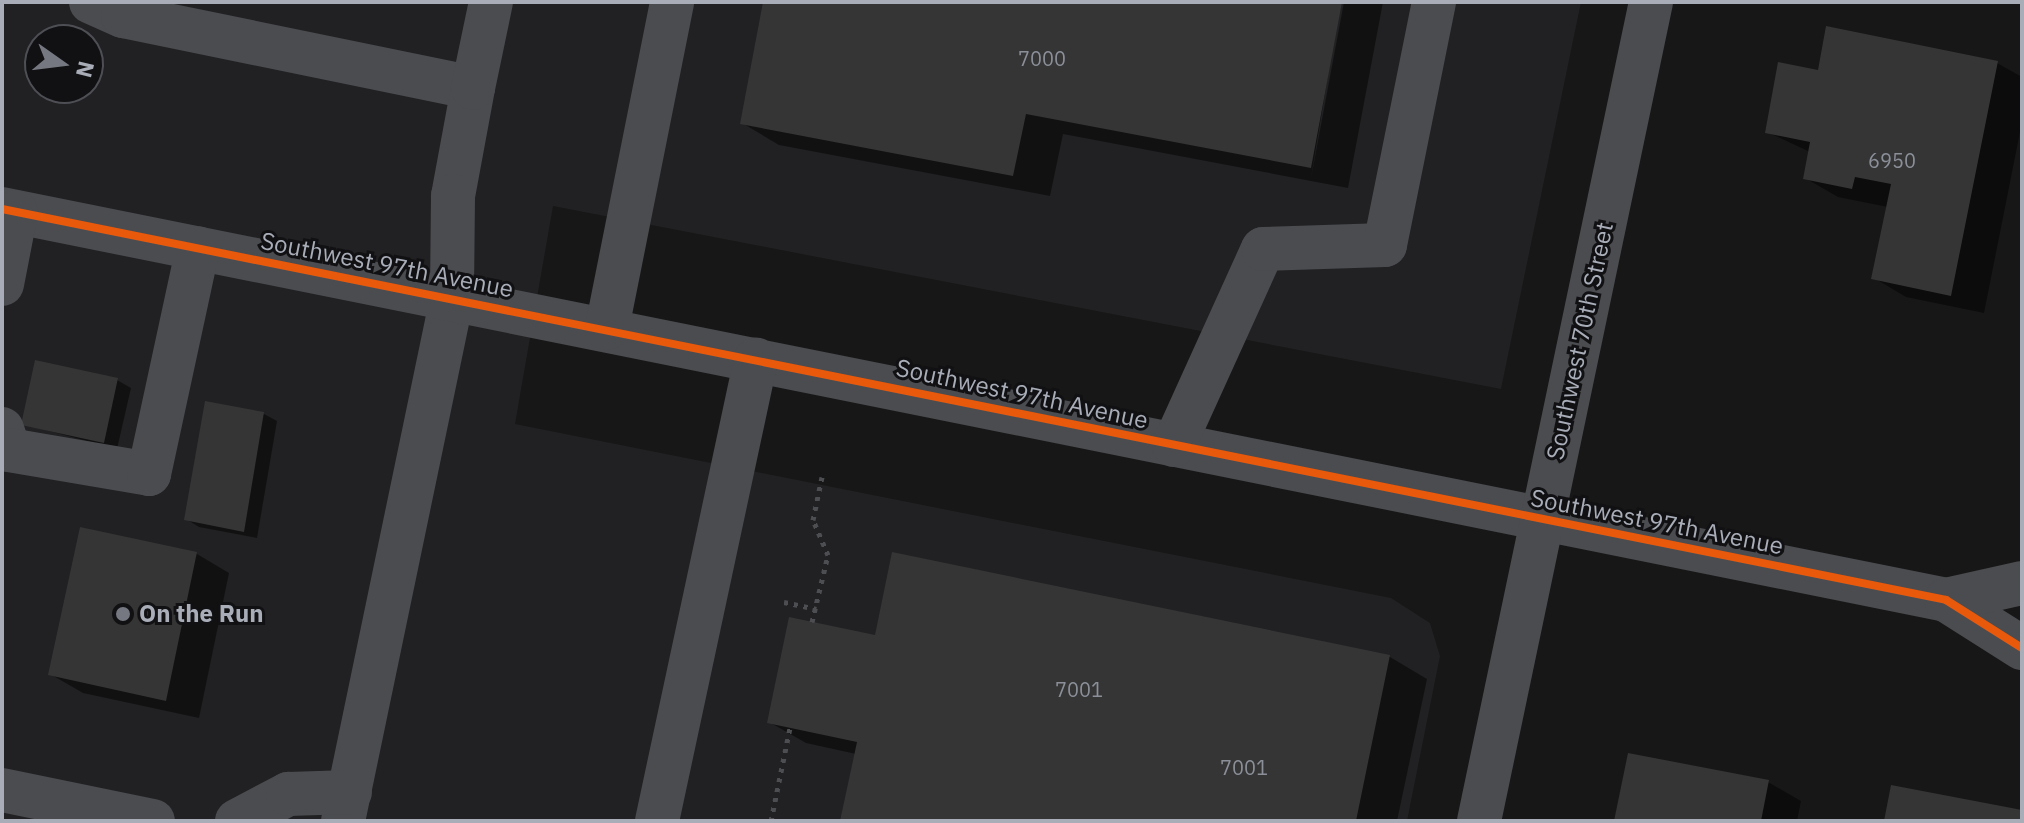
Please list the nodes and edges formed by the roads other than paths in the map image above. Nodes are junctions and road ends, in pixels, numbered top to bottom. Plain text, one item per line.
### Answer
1 (91, 2) edge
2 (491, 2) edge
3 (672, 2) edge
4 (1434, 2) edge
5 (1651, 2) edge
6 (473, 88) junction
7 (9, 210) edge
8 (198, 248) junction
9 (2, 284) edge
10 (452, 298) junction
11 (607, 328) junction
12 (756, 359) junction
13 (1174, 445) junction
14 (4, 453) edge
15 (1542, 520) junction
16 (2022, 583) edge
17 (1946, 600) junction
18 (2022, 648) edge
19 (2, 790) edge
20 (346, 806) edge
21 (660, 820) edge
22 (153, 821) edge
23 (237, 821) edge
24 (1479, 821) edge

1 - 6 street
2 - 6 street
3 - 11 street
4 - 13 street
5 - 15 street, Southwest 70th Street
6 - 10 street
7 - 8 street, Southwest 97th Avenue
7 - 9 street
8 - 10 street, Southwest 97th Avenue
8 - 14 street
10 - 11 street, Southwest 97th Avenue
10 - 20 street
11 - 12 street, Southwest 97th Avenue
12 - 13 street, Southwest 97th Avenue
12 - 21 street
13 - 15 street, Southwest 97th Avenue
15 - 17 street, Southwest 97th Avenue
15 - 24 street, Southwest 70th Street
16 - 17 street, Southwest 97th Avenue
17 - 18 street, Southwest 97th Avenue
19 - 22 street
20 - 23 street

